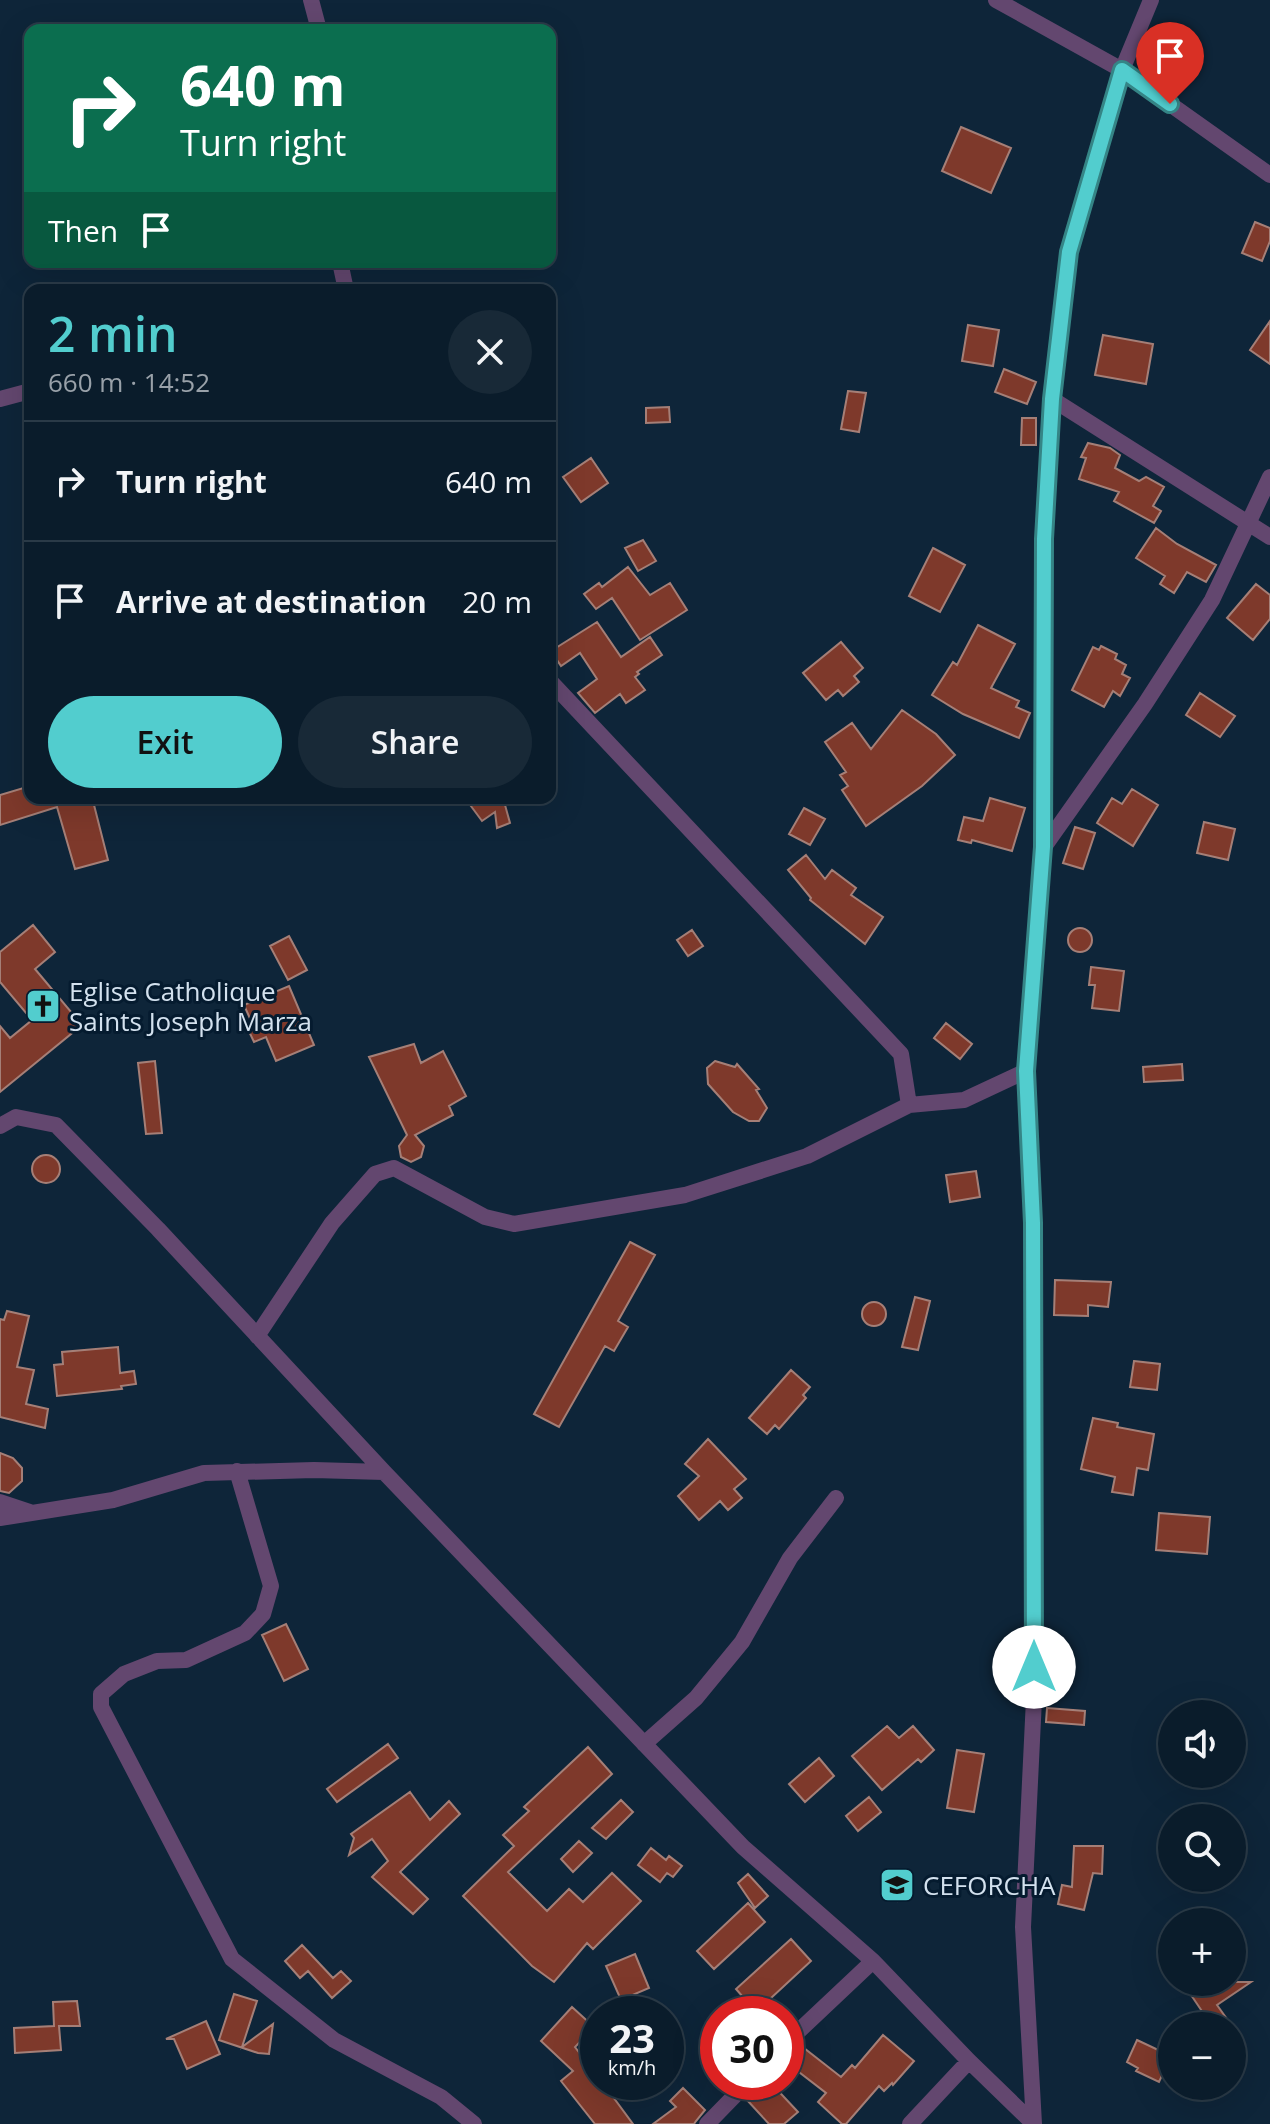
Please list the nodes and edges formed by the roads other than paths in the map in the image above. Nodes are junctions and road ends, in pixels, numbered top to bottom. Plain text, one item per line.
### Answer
1 (311, 0) edge
2 (996, 0) edge
3 (1151, 0) edge
4 (317, 24) edge
5 (1122, 70) junction
6 (1270, 175) edge
7 (24, 393) edge
8 (0, 399) edge
9 (1052, 399) junction
10 (1270, 477) edge
11 (1248, 526) junction
12 (1270, 537) edge
13 (556, 687) edge
14 (1043, 847) junction
15 (1026, 1071) junction
16 (909, 1105) junction
17 (0, 1126) edge
18 (257, 1336) junction
19 (237, 1471) junction
20 (384, 1472) junction
21 (836, 1498) dead end
22 (0, 1502) edge
23 (36, 1514) junction
24 (0, 1518) edge
25 (644, 1744) junction
26 (873, 1961) junction
27 (804, 2026) edge
28 (969, 2061) junction
29 (730, 2100) edge
30 (474, 2124) edge
31 (707, 2124) edge
32 (910, 2124) edge

1 - 4 street
2 - 5 street
3 - 5 street
5 - 6 street
5 - 9 street
7 - 8 street
9 - 11 street
9 - 14 street
10 - 11 street
11 - 12 street
11 - 14 street
13 - 16 street
14 - 15 street
15 - 16 street
15 - 28 street
16 - 18 street
17 - 18 street
18 - 20 street
19 - 20 street
19 - 23 street
19 - 30 street
20 - 25 street
21 - 25 street
22 - 23 street
23 - 24 street
25 - 26 street
26 - 27 street
26 - 28 street
28 - 32 street
29 - 31 street

